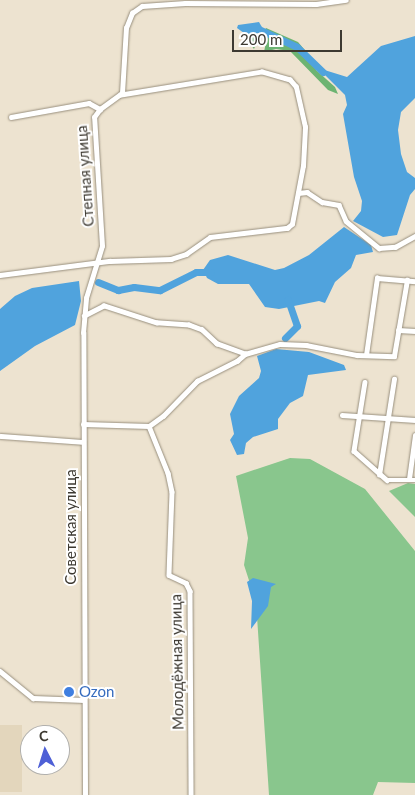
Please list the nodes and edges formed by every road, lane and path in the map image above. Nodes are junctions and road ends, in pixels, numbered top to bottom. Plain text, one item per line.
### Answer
1 (346, 0) edge
2 (121, 96) junction
3 (100, 108) junction
4 (11, 117) dead end
5 (298, 193) junction
6 (415, 236) edge
7 (99, 262) junction
8 (0, 275) edge
9 (407, 280) junction
10 (415, 281) edge
11 (84, 316) junction
12 (398, 330) junction
13 (415, 331) edge
14 (245, 354) junction
15 (366, 355) junction
16 (394, 379) dead end
17 (364, 382) dead end
18 (342, 415) dead end
19 (359, 416) junction
20 (387, 418) junction
21 (415, 420) edge
22 (83, 424) junction
23 (149, 426) junction
24 (415, 435) edge
25 (0, 436) edge
26 (83, 442) junction
27 (379, 475) junction
28 (409, 479) junction
29 (415, 480) edge
30 (0, 671) edge
31 (84, 700) junction
32 (85, 795) edge
33 (191, 795) edge

1 - 2 street
2 - 3 street, Степная улица
2 - 5 street
3 - 4 street
3 - 7 street, Степная улица
5 - 6 street
5 - 7 street
7 - 8 street
7 - 11 street, Советская улица
9 - 10 street
9 - 12 street
9 - 15 street
11 - 14 street
11 - 22 street, Советская улица
12 - 13 street
12 - 15 street
14 - 15 street
14 - 23 street
16 - 20 street
17 - 19 street
18 - 19 street
19 - 20 street
19 - 27 street
20 - 21 street
20 - 27 street
22 - 23 street
22 - 26 street, Советская улица
23 - 33 street, Молодёжная улица
24 - 28 street
25 - 26 street
26 - 31 street, Советская улица
27 - 28 street
28 - 29 street
30 - 31 street
31 - 32 street, Советская улица

